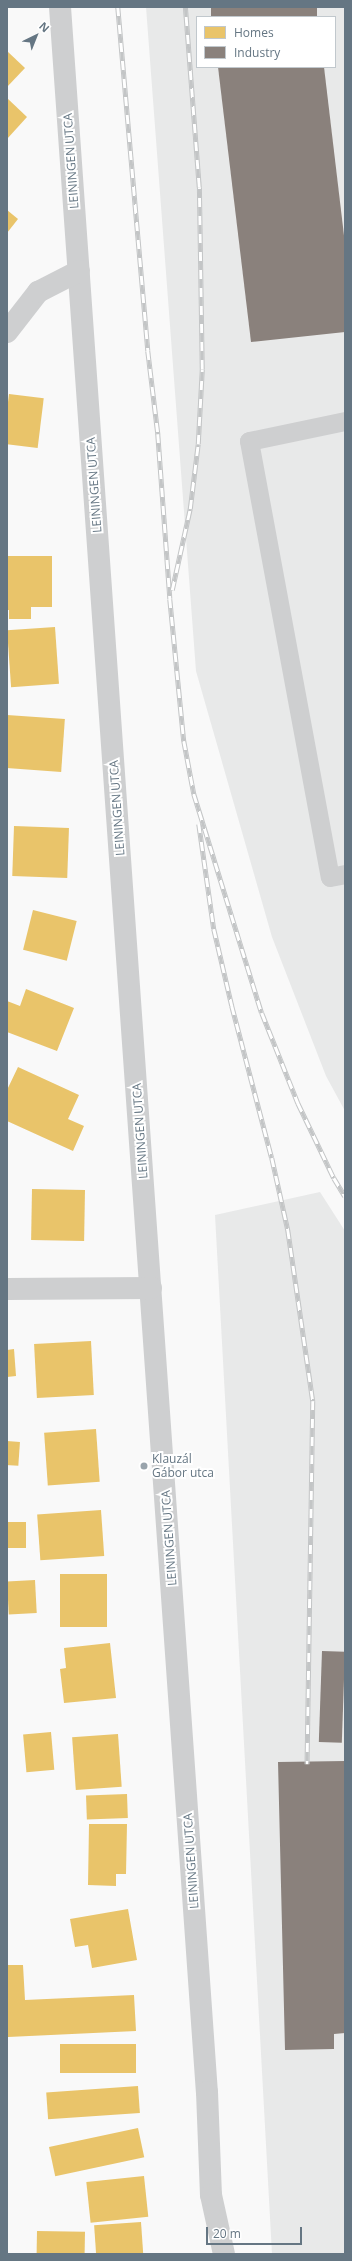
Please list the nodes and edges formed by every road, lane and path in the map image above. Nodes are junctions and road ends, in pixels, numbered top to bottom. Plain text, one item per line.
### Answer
1 (60, 7) edge
2 (79, 271) junction
3 (7, 332) edge
4 (345, 421) edge
5 (345, 874) edge
6 (151, 1288) junction
7 (7, 1289) edge
8 (224, 2254) edge

1 - 2 street, LEININGEN UTCA
2 - 3 street
2 - 6 street, LEININGEN UTCA
4 - 5 lane
6 - 7 street
6 - 8 street, LEININGEN UTCA

